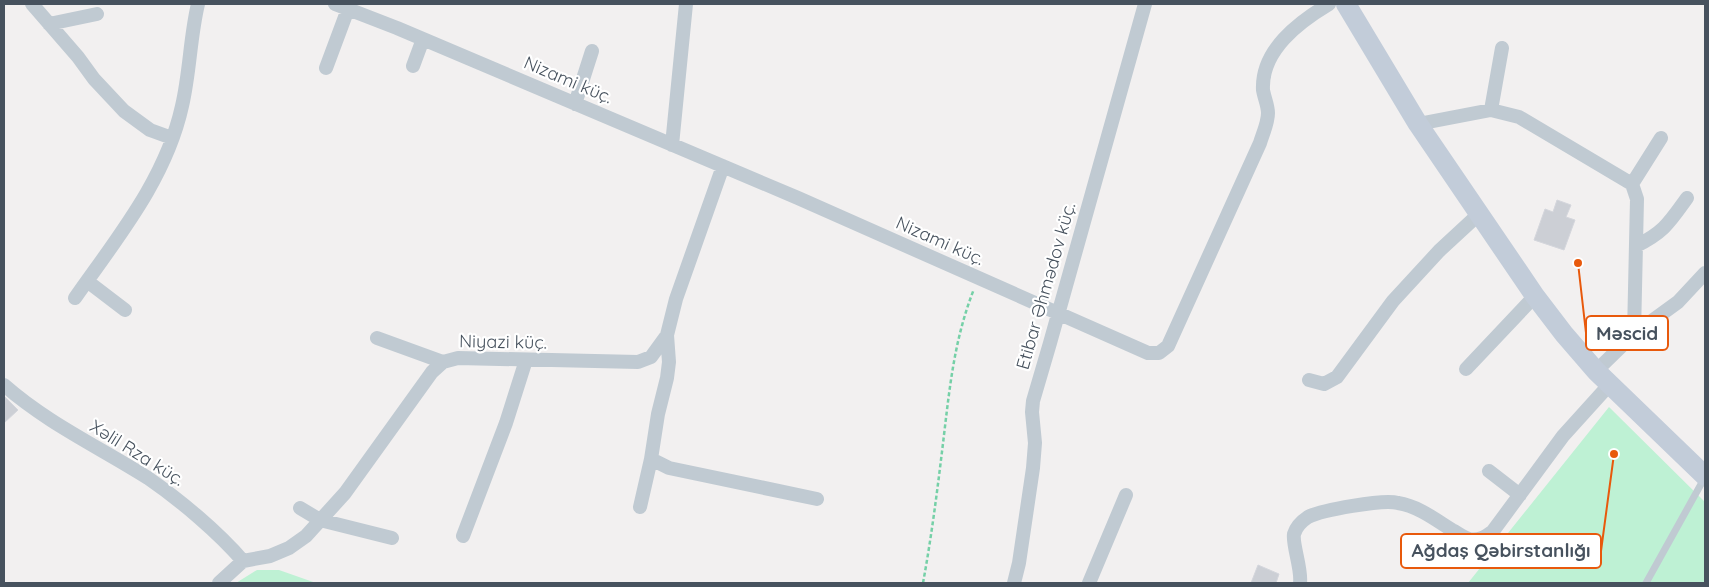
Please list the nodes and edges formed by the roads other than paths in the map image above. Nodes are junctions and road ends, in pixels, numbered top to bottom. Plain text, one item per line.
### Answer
1 (32, 4) edge
2 (198, 4) edge
3 (335, 4) edge
4 (686, 4) edge
5 (1145, 4) edge
6 (1329, 4) edge
7 (1346, 4) edge
8 (348, 9) junction
9 (97, 14) dead end
10 (49, 24) junction
11 (423, 39) junction
12 (1502, 48) dead end
13 (592, 51) dead end
14 (413, 66) dead end
15 (326, 68) dead end
16 (575, 104) junction
17 (1491, 110) junction
18 (1418, 124) junction
19 (172, 138) junction
20 (1661, 138) dead end
21 (672, 145) junction
22 (723, 166) junction
23 (1632, 184) junction
24 (1687, 198) dead end
25 (1479, 214) junction
26 (1636, 246) junction
27 (1705, 273) edge
28 (87, 281) junction
29 (1535, 296) junction
30 (75, 298) dead end
31 (125, 310) dead end
32 (1058, 314) junction
33 (1634, 334) junction
34 (667, 335) junction
35 (376, 338) dead end
36 (526, 360) junction
37 (443, 362) junction
38 (1466, 369) dead end
39 (1603, 377) junction
40 (1309, 380) dead end
41 (4, 385) edge
42 (651, 459) junction
43 (1489, 472) dead end
44 (1705, 476) edge
45 (1520, 494) junction
46 (1126, 495) dead end
47 (817, 500) dead end
48 (640, 507) dead end
49 (300, 508) dead end
50 (320, 520) junction
51 (462, 536) dead end
52 (392, 538) dead end
53 (243, 561) junction
54 (218, 583) edge
55 (1014, 583) edge
56 (1089, 583) edge
57 (1300, 583) edge
58 (1646, 583) edge

1 - 10 street
2 - 19 street
3 - 8 street, Nizami küç.
4 - 21 street
5 - 32 street, Etibar Əhmədov küç.
6 - 32 street, Nizami küç.
7 - 18 street
8 - 11 street, Nizami küç.
8 - 15 street
9 - 10 street
10 - 19 street
11 - 14 street
11 - 16 street, Nizami küç.
12 - 17 street
13 - 16 street
16 - 21 street, Nizami küç.
17 - 18 street
17 - 23 street
18 - 25 street
19 - 28 street
20 - 23 street
21 - 22 street, Nizami küç.
22 - 32 street, Nizami küç.
22 - 34 street, Niyazi küç.
23 - 26 street
24 - 26 street
25 - 29 street
25 - 40 street
26 - 33 street
27 - 33 street
28 - 30 street
28 - 31 street
29 - 38 street
29 - 39 street
32 - 55 street, Etibar Əhmədov küç.
33 - 39 street
34 - 36 street, Niyazi küç.
34 - 42 street
35 - 37 street
36 - 37 street, Niyazi küç.
36 - 51 street
37 - 50 street, Niyazi küç.
39 - 44 street
39 - 45 street
41 - 53 street, Xəlil Rza küç.
42 - 47 street
42 - 48 street
43 - 45 street
44 - 58 lane
45 - 57 street
46 - 56 street
49 - 50 street
50 - 52 street
50 - 53 street, Niyazi küç.
53 - 54 street

